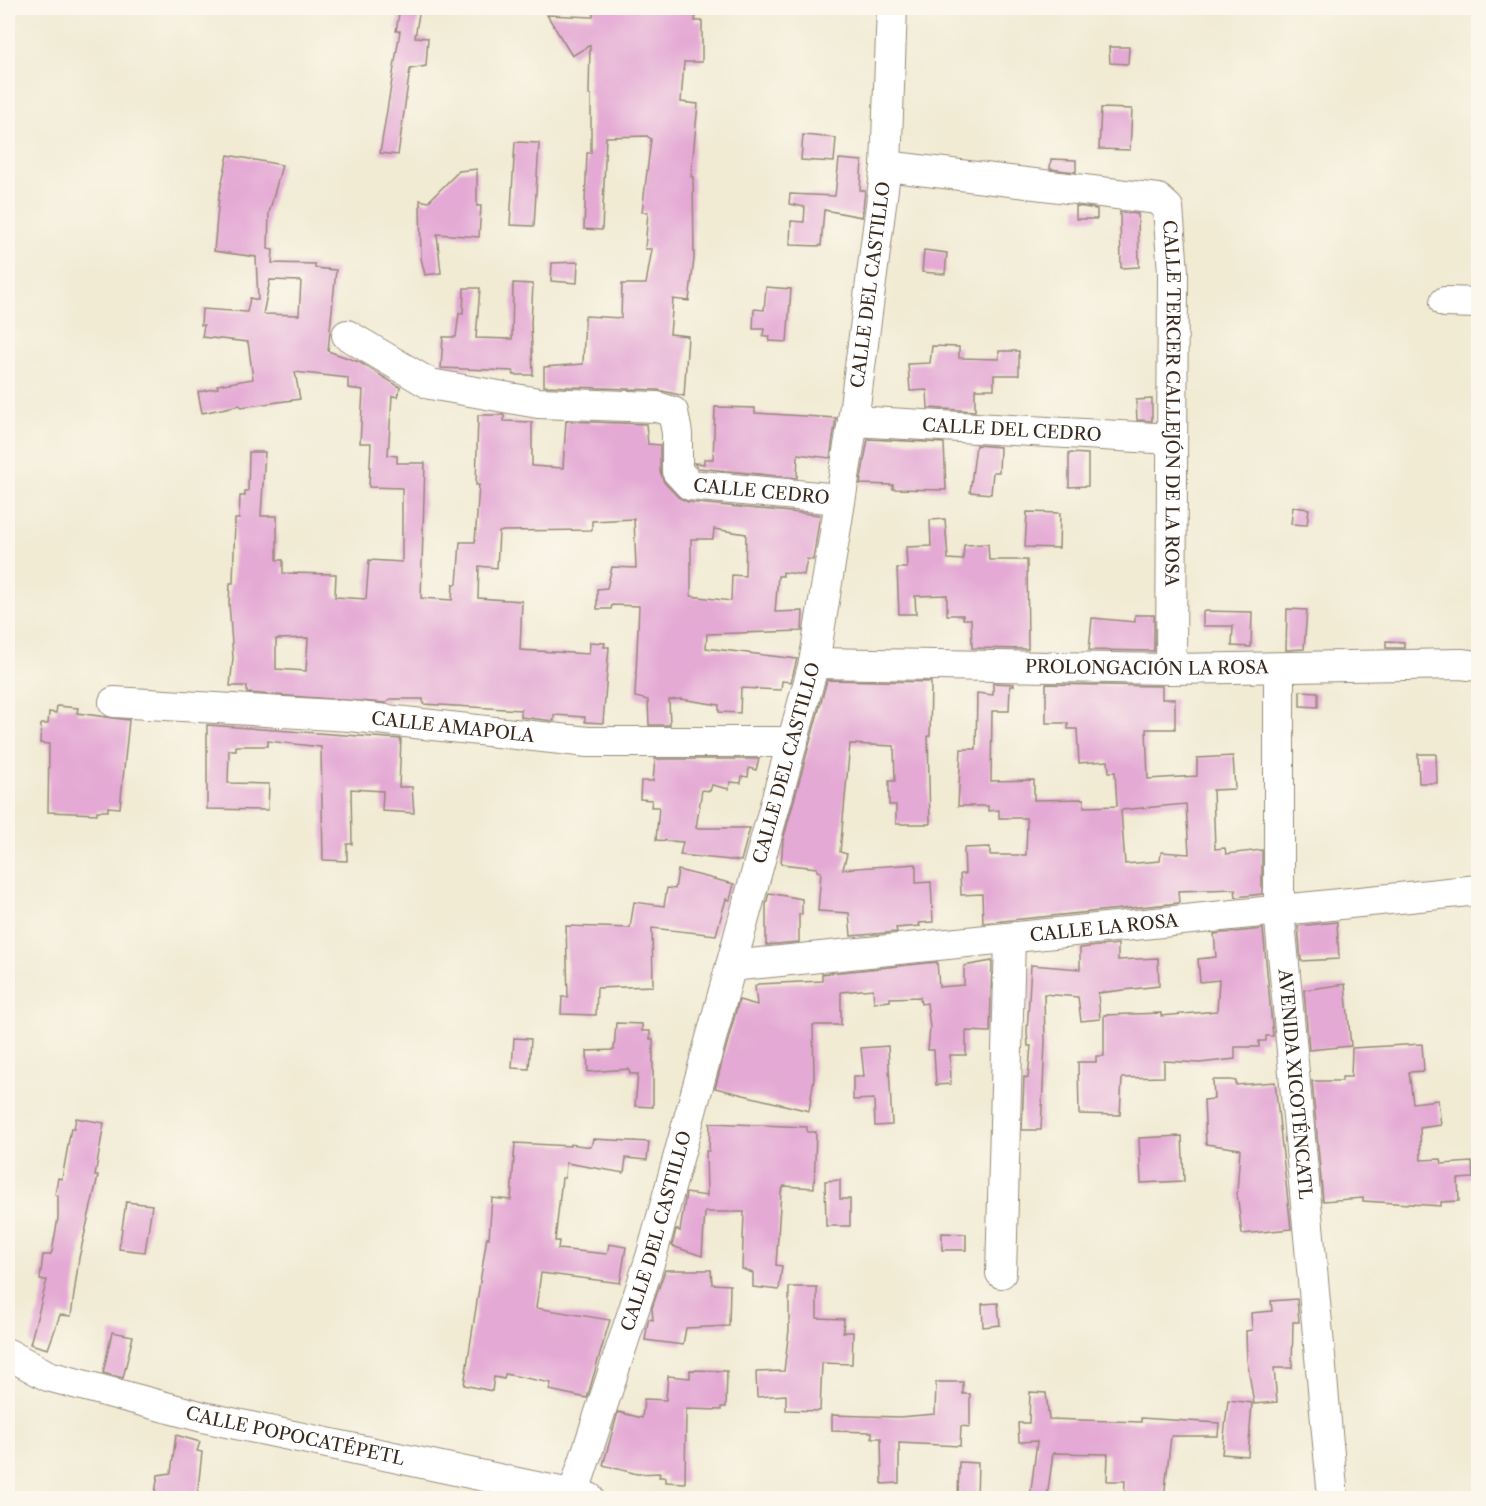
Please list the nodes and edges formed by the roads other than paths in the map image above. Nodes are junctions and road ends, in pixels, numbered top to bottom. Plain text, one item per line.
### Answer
1 (892, 8) edge
2 (886, 165) junction
3 (1445, 302) dead end
4 (1479, 303) edge
5 (348, 335) dead end
6 (853, 421) junction
7 (1172, 439) junction
8 (839, 499) junction
9 (814, 663) junction
10 (1479, 666) edge
11 (1279, 668) junction
12 (1171, 669) junction
13 (114, 702) dead end
14 (794, 742) junction
15 (1479, 890) edge
16 (1279, 910) junction
17 (1010, 939) junction
18 (731, 966) junction
19 (1001, 1273) dead end
20 (8, 1354) edge
21 (578, 1498) edge
22 (1333, 1498) edge

1 - 2 street, CALLE DEL CASTILLO
2 - 6 street, CALLE DEL CASTILLO
2 - 7 street, CALLE TERCER CALLEJÓN DE LA ROSA
3 - 4 street
5 - 8 street, CALLE CEDRO
6 - 7 street, CALLE DEL CEDRO
6 - 8 street, CALLE DEL CASTILLO
7 - 12 street, CALLE TERCER CALLEJÓN DE LA ROSA
8 - 9 street, CALLE DEL CASTILLO
9 - 12 street, PROLONGACIÓN LA ROSA
9 - 14 street, CALLE DEL CASTILLO
10 - 11 street, PROLONGACIÓN LA ROSA
11 - 12 street, PROLONGACIÓN LA ROSA
11 - 16 street, AVENIDA XICOTÉNCATL
13 - 14 street, CALLE AMAPOLA
14 - 18 street, CALLE DEL CASTILLO
15 - 16 street, CALLE LA ROSA
16 - 17 street, CALLE LA ROSA
16 - 22 street, AVENIDA XICOTÉNCATL
17 - 18 street, CALLE LA ROSA
17 - 19 street
18 - 21 street, CALLE DEL CASTILLO
20 - 21 street, CALLE POPOCATÉPETL

